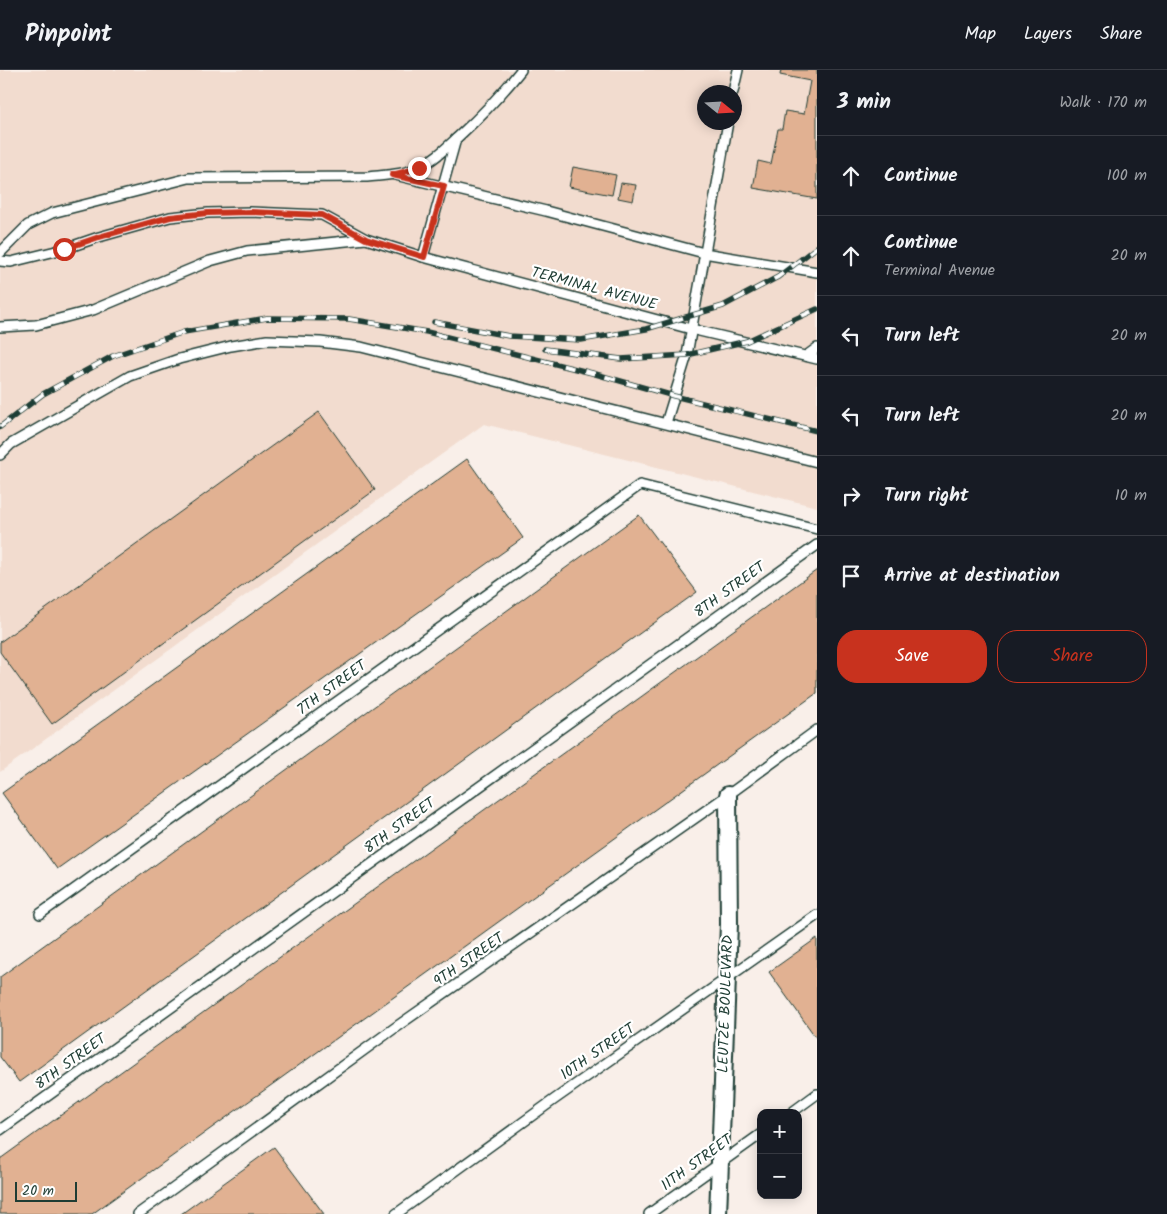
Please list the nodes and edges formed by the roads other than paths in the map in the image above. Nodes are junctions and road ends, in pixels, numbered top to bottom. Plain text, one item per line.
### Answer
1 (521, 70) edge
2 (738, 70) edge
3 (735, 85) edge
4 (727, 130) edge
5 (456, 139) junction
6 (392, 175) junction
7 (444, 186) junction
8 (366, 239) junction
9 (0, 253) edge
10 (704, 253) junction
11 (424, 257) junction
12 (0, 261) edge
13 (817, 272) edge
14 (0, 327) edge
15 (691, 329) junction
16 (817, 348) edge
17 (806, 356) junction
18 (817, 359) edge
19 (666, 423) junction
20 (0, 456) edge
21 (817, 462) edge
22 (817, 529) edge
23 (817, 545) edge
24 (817, 730) edge
25 (728, 795) junction
26 (40, 914) dead end
27 (817, 915) edge
28 (727, 979) junction
29 (817, 1094) edge
30 (796, 1109) edge
31 (0, 1130) edge
32 (757, 1137) edge
33 (720, 1163) junction
34 (138, 1214) edge
35 (396, 1214) edge
36 (649, 1214) edge
37 (718, 1214) edge

1 - 5 lane
2 - 3 lane
4 - 10 lane
5 - 6 lane
5 - 7 lane
6 - 7 lane
6 - 9 lane
7 - 10 lane
7 - 11 lane
8 - 11 lane, TERMINAL AVENUE
8 - 12 lane
8 - 14 lane
10 - 13 lane
10 - 15 lane
11 - 15 lane, TERMINAL AVENUE
15 - 17 lane, TERMINAL AVENUE
15 - 19 lane
16 - 17 lane
17 - 18 lane, TERMINAL AVENUE
19 - 20 lane
19 - 21 lane
22 - 26 lane, 7TH STREET
23 - 31 lane, 8TH STREET
24 - 25 lane, 9TH STREET
25 - 28 street, LEUTZE BOULEVARD
25 - 34 lane, 9TH STREET
27 - 28 lane, 10TH STREET
28 - 33 street, LEUTZE BOULEVARD
28 - 35 lane, 10TH STREET
29 - 30 lane
32 - 33 lane, 11TH STREET
33 - 36 lane, 11TH STREET
33 - 37 street, LEUTZE BOULEVARD

